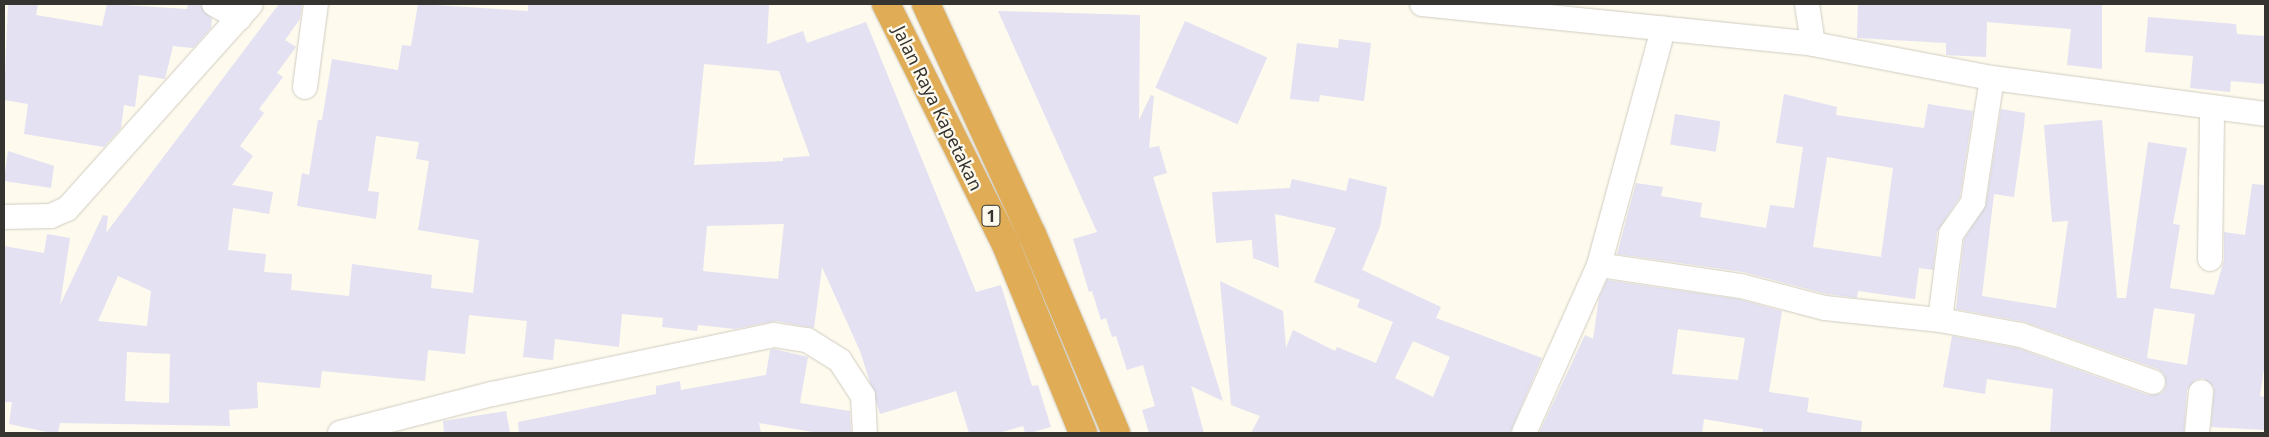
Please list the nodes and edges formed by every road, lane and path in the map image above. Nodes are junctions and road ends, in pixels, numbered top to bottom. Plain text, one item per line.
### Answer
1 (214, 4) edge
2 (316, 4) edge
3 (886, 4) edge
4 (926, 4) edge
5 (1422, 4) edge
6 (1808, 4) edge
7 (245, 11) edge
8 (1663, 29) junction
9 (1813, 44) junction
10 (1992, 78) junction
11 (305, 87) dead end
12 (2212, 108) junction
13 (2265, 114) edge
14 (4, 217) edge
15 (2210, 259) dead end
16 (1599, 265) junction
17 (1940, 320) junction
18 (2153, 382) dead end
19 (2201, 392) dead end
20 (340, 433) edge
21 (865, 433) edge
22 (1083, 433) edge
23 (1116, 433) edge
24 (1524, 433) edge
25 (2197, 433) edge

1 - 7 street
2 - 11 street
3 - 22 highway, Jalan Raya Kapetakan / 1
4 - 23 highway, Jalan Raya Kapetakan / 1
5 - 8 street
6 - 9 street
7 - 14 street
8 - 9 street
8 - 16 street
9 - 10 street
10 - 12 street
10 - 17 street
12 - 13 street
12 - 15 street
16 - 17 street
16 - 24 street
17 - 18 street
19 - 25 street
20 - 21 street

